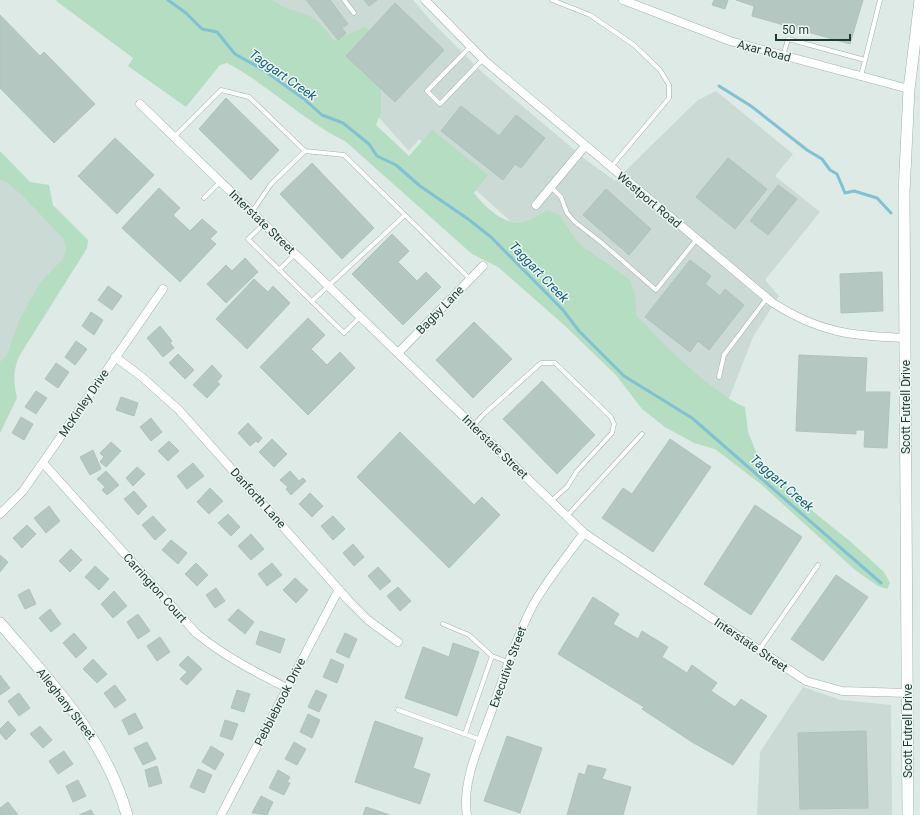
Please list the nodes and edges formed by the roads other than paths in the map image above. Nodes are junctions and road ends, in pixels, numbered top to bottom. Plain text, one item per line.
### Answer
1 (344, 0) edge
2 (425, 0) edge
3 (552, 0) edge
4 (623, 0) edge
5 (880, 0) edge
6 (920, 0) edge
7 (354, 12) dead end
8 (470, 47) junction
9 (783, 56) junction
10 (483, 59) junction
11 (865, 60) junction
12 (860, 76) junction
13 (909, 89) junction
14 (140, 104) dead end
15 (174, 137) junction
16 (585, 146) junction
17 (305, 151) junction
18 (611, 167) junction
19 (220, 182) junction
20 (551, 187) junction
21 (204, 198) dead end
22 (536, 204) dead end
23 (252, 212) junction
24 (405, 215) junction
25 (264, 223) junction
26 (696, 239) junction
27 (295, 254) junction
28 (483, 266) dead end
29 (280, 270) junction
30 (470, 279) junction
31 (328, 286) junction
32 (163, 289) dead end
33 (768, 298) junction
34 (312, 301) junction
35 (360, 317) junction
36 (906, 338) junction
37 (398, 353) junction
38 (115, 357) junction
39 (719, 377) dead end
40 (473, 426) junction
41 (642, 434) dead end
42 (43, 463) junction
43 (551, 501) junction
44 (0, 514) edge
45 (566, 516) junction
46 (584, 533) junction
47 (818, 565) dead end
48 (339, 589) junction
49 (0, 623) edge
50 (443, 624) dead end
51 (398, 642) dead end
52 (759, 650) junction
53 (492, 656) junction
54 (509, 662) junction
55 (287, 688) junction
56 (908, 693) junction
57 (398, 710) dead end
58 (466, 734) junction
59 (482, 740) junction
60 (127, 815) edge
61 (221, 815) edge
62 (466, 815) edge
63 (908, 815) edge

1 - 7 lane
2 - 8 street, Westport Road
3 - 18 lane
4 - 9 street, Axar Road
5 - 11 lane
6 - 13 street, Scott Futrell Drive
8 - 10 street, Westport Road
8 - 10 lane
9 - 11 lane
9 - 12 street, Axar Road
10 - 16 street, Westport Road
11 - 12 lane
12 - 13 street, Axar Road
13 - 36 street, Scott Futrell Drive
14 - 15 street, Interstate Street
15 - 17 lane
15 - 19 street, Interstate Street
16 - 18 street, Westport Road
16 - 20 street
17 - 23 lane
17 - 24 lane
18 - 26 street, Westport Road
19 - 21 lane
19 - 23 street, Interstate Street
20 - 22 street
20 - 26 lane
23 - 25 street, Interstate Street
24 - 30 lane
24 - 31 lane
25 - 27 street, Interstate Street
25 - 29 lane
26 - 33 street, Westport Road
27 - 29 lane
27 - 31 street, Interstate Street
28 - 30 street, Bagby Lane
29 - 34 lane
30 - 37 street, Bagby Lane
31 - 34 lane
31 - 35 street, Interstate Street
32 - 38 street, McKinley Drive
33 - 36 street, Westport Road
33 - 39 lane
34 - 35 lane
35 - 37 street, Interstate Street
36 - 56 street, Scott Futrell Drive
37 - 40 street, Interstate Street
38 - 42 street, McKinley Drive
38 - 48 street, Danforth Lane
40 - 43 street, Interstate Street
40 - 43 lane
41 - 45 lane
42 - 44 street, McKinley Drive
42 - 55 street, Carrington Court
43 - 45 street, Interstate Street
45 - 46 street, Interstate Street
46 - 52 street, Interstate Street
46 - 54 street, Executive Street
47 - 52 lane
48 - 51 street, Danforth Lane
48 - 55 street, Pebblebrook Drive
49 - 60 street, Alleghany Street
50 - 53 lane
52 - 56 street, Interstate Street
53 - 54 lane
53 - 58 lane
54 - 59 street, Executive Street
55 - 61 street, Pebblebrook Drive
56 - 63 street, Scott Futrell Drive
57 - 58 lane
58 - 59 lane
59 - 62 street, Executive Street

